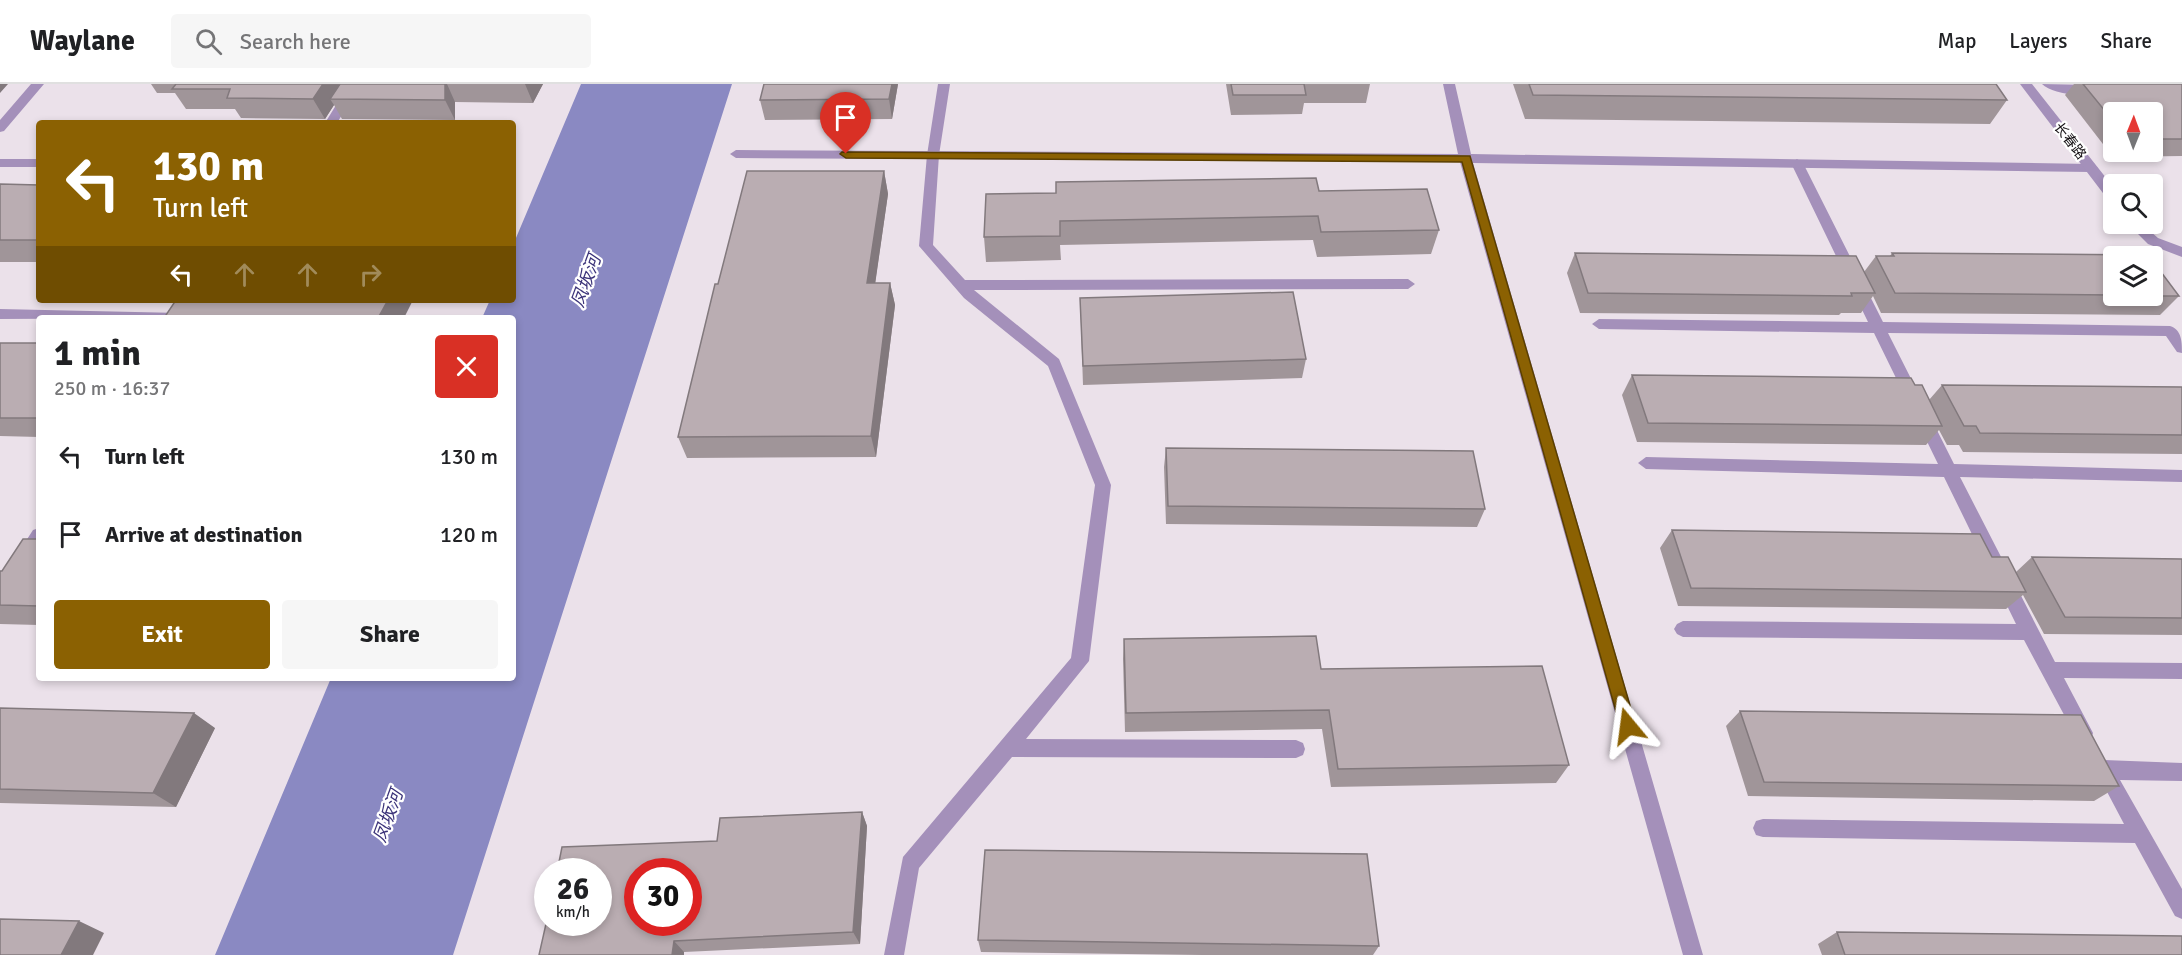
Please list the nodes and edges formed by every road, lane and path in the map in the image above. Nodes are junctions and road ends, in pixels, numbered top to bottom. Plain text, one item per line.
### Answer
1 (38, 84) edge
2 (355, 84) edge
3 (944, 84) edge
4 (1449, 84) edge
5 (2026, 84) edge
6 (2048, 84) edge
7 (2104, 89) edge
8 (333, 120) edge
9 (0, 128) edge
10 (736, 154) dead end
11 (933, 155) junction
12 (1466, 158) junction
13 (0, 163) edge
14 (36, 163) edge
15 (1797, 163) junction
16 (2091, 168) junction
17 (2103, 184) edge
18 (2145, 234) edge
19 (2182, 252) edge
20 (1408, 284) dead end
21 (961, 285) junction
22 (0, 314) edge
23 (45, 315) edge
24 (1599, 324) dead end
25 (1879, 328) junction
26 (2182, 348) edge
27 (1646, 463) dead end
28 (1949, 470) junction
29 (2182, 476) edge
30 (36, 540) edge
31 (0, 595) edge
32 (1683, 628) dead end
33 (2029, 632) junction
34 (2049, 670) junction
35 (2182, 671) edge
36 (1007, 748) junction
37 (1296, 748) dead end
38 (2105, 771) junction
39 (2182, 772) edge
40 (1763, 828) dead end
41 (2140, 834) junction
42 (2182, 909) edge
43 (894, 955) edge
44 (1693, 955) edge

1 - 9 street
2 - 8 street
3 - 11 street
4 - 12 street
5 - 16 street, 长春路
6 - 7 street
10 - 11 street
11 - 12 street
11 - 21 street
12 - 15 street
12 - 44 street
13 - 14 street
15 - 16 street
15 - 25 street
16 - 17 street, 长春路
18 - 19 street
20 - 21 street
21 - 36 street
22 - 23 street
24 - 25 street
25 - 26 street
25 - 28 street
27 - 28 street
28 - 29 street
28 - 33 street
30 - 31 street
32 - 33 street
33 - 34 street
34 - 35 street
34 - 38 street
36 - 37 street
36 - 43 street
38 - 39 street
38 - 41 street
40 - 41 street
41 - 42 street

